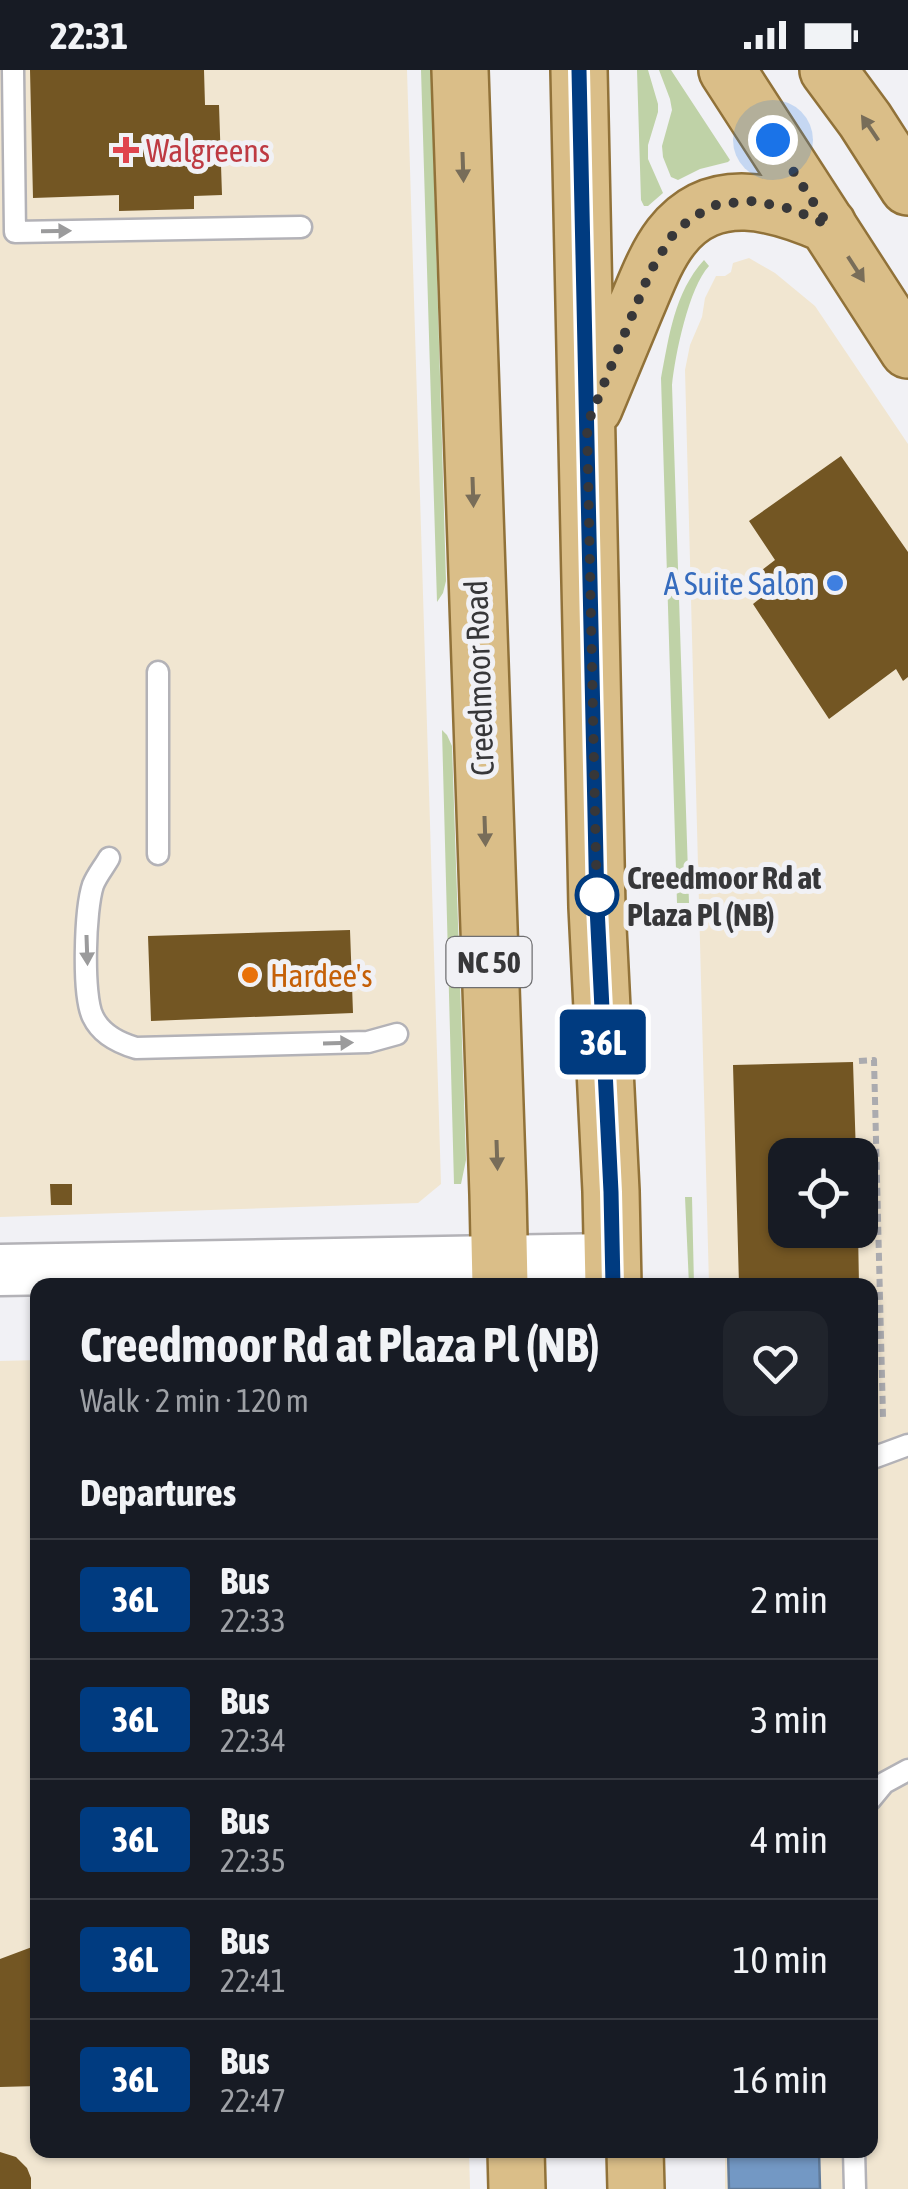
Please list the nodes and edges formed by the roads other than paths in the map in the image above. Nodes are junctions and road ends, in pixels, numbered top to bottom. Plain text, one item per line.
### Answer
1 (14, 70) edge
2 (460, 70) edge
3 (579, 70) edge
4 (727, 70) edge
5 (828, 70) edge
6 (908, 187) edge
7 (828, 225) junction
8 (301, 226) dead end
9 (908, 350) edge
10 (587, 425) junction
11 (158, 672) dead end
12 (158, 854) dead end
13 (110, 858) dead end
14 (397, 1034) dead end
15 (0, 1270) edge
16 (499, 1272) edge
17 (613, 1272) edge
18 (908, 1445) edge
19 (878, 1455) edge
20 (908, 1770) edge
21 (878, 1790) edge
22 (516, 2158) edge
23 (635, 2158) edge
24 (854, 2158) edge
25 (517, 2189) edge
26 (636, 2189) edge
27 (855, 2189) edge

1 -> 8 lane
2 -> 16 main road, Creedmoor Road / NC 50
3 - 10 main road
4 - 7 main road
6 -> 5 main road
7 -> 9 main road
7 - 10 main road
10 - 17 main road
11 - 12 lane
13 -> 14 lane
15 - 16 street
16 - 17 street
18 - 19 lane
20 - 21 lane
22 - 25 main road
23 - 26 main road
24 - 27 lane

